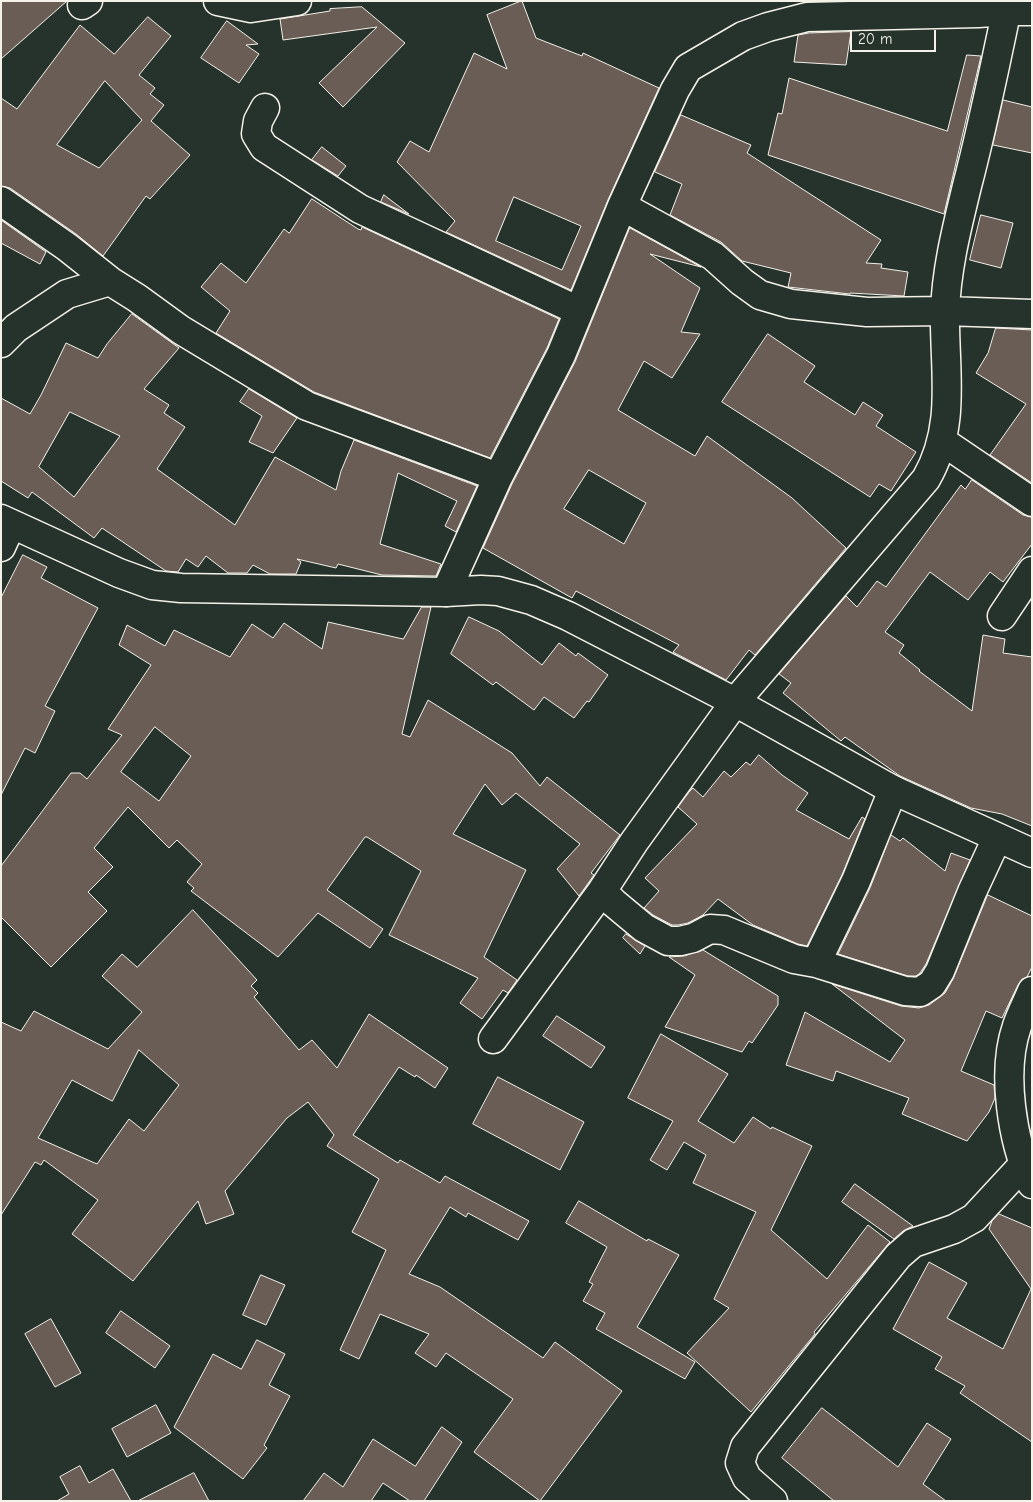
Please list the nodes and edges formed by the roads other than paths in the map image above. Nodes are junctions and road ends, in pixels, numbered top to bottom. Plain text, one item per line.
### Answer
1 (218, 1) edge
2 (297, 1) edge
3 (1015, 8) edge
4 (265, 108) dead end
5 (1, 201) edge
6 (622, 206) junction
7 (110, 281) junction
8 (578, 311) junction
9 (945, 311) junction
10 (1032, 314) edge
11 (1, 343) edge
12 (942, 441) junction
13 (498, 477) junction
14 (1032, 502) edge
15 (5, 530) edge
16 (1032, 571) edge
17 (446, 592) junction
18 (1002, 616) dead end
19 (735, 702) junction
20 (893, 790) junction
21 (997, 838) junction
22 (1032, 853) edge
23 (602, 891) junction
24 (816, 963) junction
25 (1032, 991) edge
26 (493, 1039) dead end
27 (1027, 1174) edge
28 (774, 1501) edge

1 - 2 street
3 - 6 street
3 - 9 street
4 - 8 street
5 - 7 street
6 - 8 street
6 - 9 street
7 - 11 street
7 - 13 street
8 - 13 street
9 - 10 street
9 - 12 street
12 - 14 street
12 - 19 street
13 - 17 street
15 - 17 street
16 - 18 street
17 - 19 street
19 - 20 street
19 - 23 street
20 - 21 street
20 - 24 street
21 - 22 street
21 - 24 street
23 - 24 street
23 - 26 street
25 - 27 street
27 - 28 street

